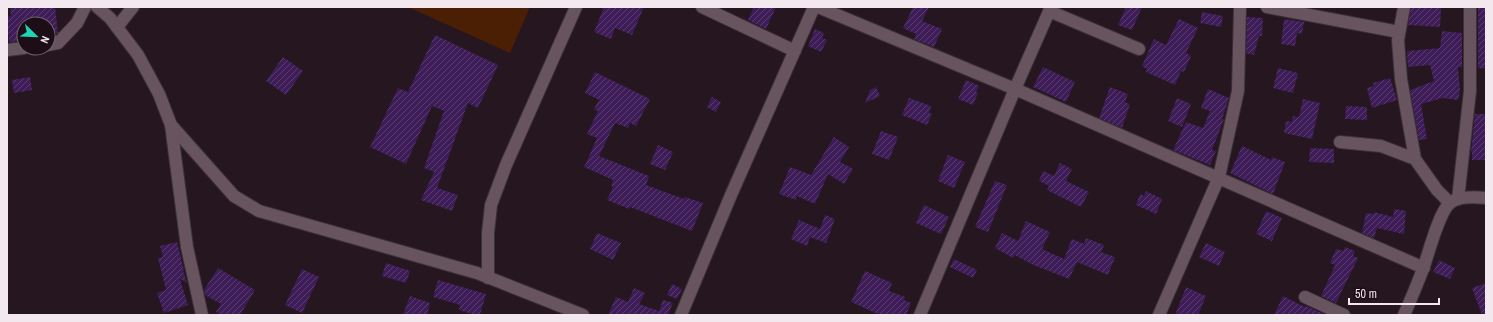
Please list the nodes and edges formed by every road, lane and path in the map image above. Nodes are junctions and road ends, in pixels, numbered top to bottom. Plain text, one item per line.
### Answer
1 (85, 7) edge
2 (97, 7) edge
3 (133, 7) edge
4 (576, 7) edge
5 (814, 7) edge
6 (818, 7) edge
7 (1240, 7) edge
8 (1267, 7) edge
9 (1404, 7) edge
10 (1470, 7) edge
11 (709, 9) edge
12 (1050, 9) edge
13 (117, 27) junction
14 (1399, 32) junction
15 (56, 43) edge
16 (1138, 49) dead end
17 (795, 50) junction
18 (1015, 88) junction
19 (172, 125) junction
20 (1340, 142) dead end
21 (1415, 159) junction
22 (1219, 177) junction
23 (1486, 198) edge
24 (1454, 201) junction
25 (1424, 268) junction
26 (488, 278) junction
27 (1305, 297) dead end
28 (202, 315) edge
29 (584, 315) edge
30 (681, 315) edge
31 (920, 315) edge
32 (1159, 315) edge
33 (1344, 315) edge
34 (1404, 315) edge

1 - 15 street
2 - 13 street
3 - 13 street
4 - 26 street
5 - 17 street
6 - 18 street
7 - 22 street
8 - 14 street
9 - 14 street
10 - 24 street
11 - 17 street
12 - 16 street
12 - 18 street
13 - 19 street
14 - 21 street
17 - 30 street
18 - 22 street
18 - 31 street
19 - 26 street
19 - 28 street
20 - 21 street
21 - 24 street
22 - 25 street
22 - 32 street
23 - 24 street
24 - 25 street
25 - 34 street
26 - 29 street
27 - 33 street

